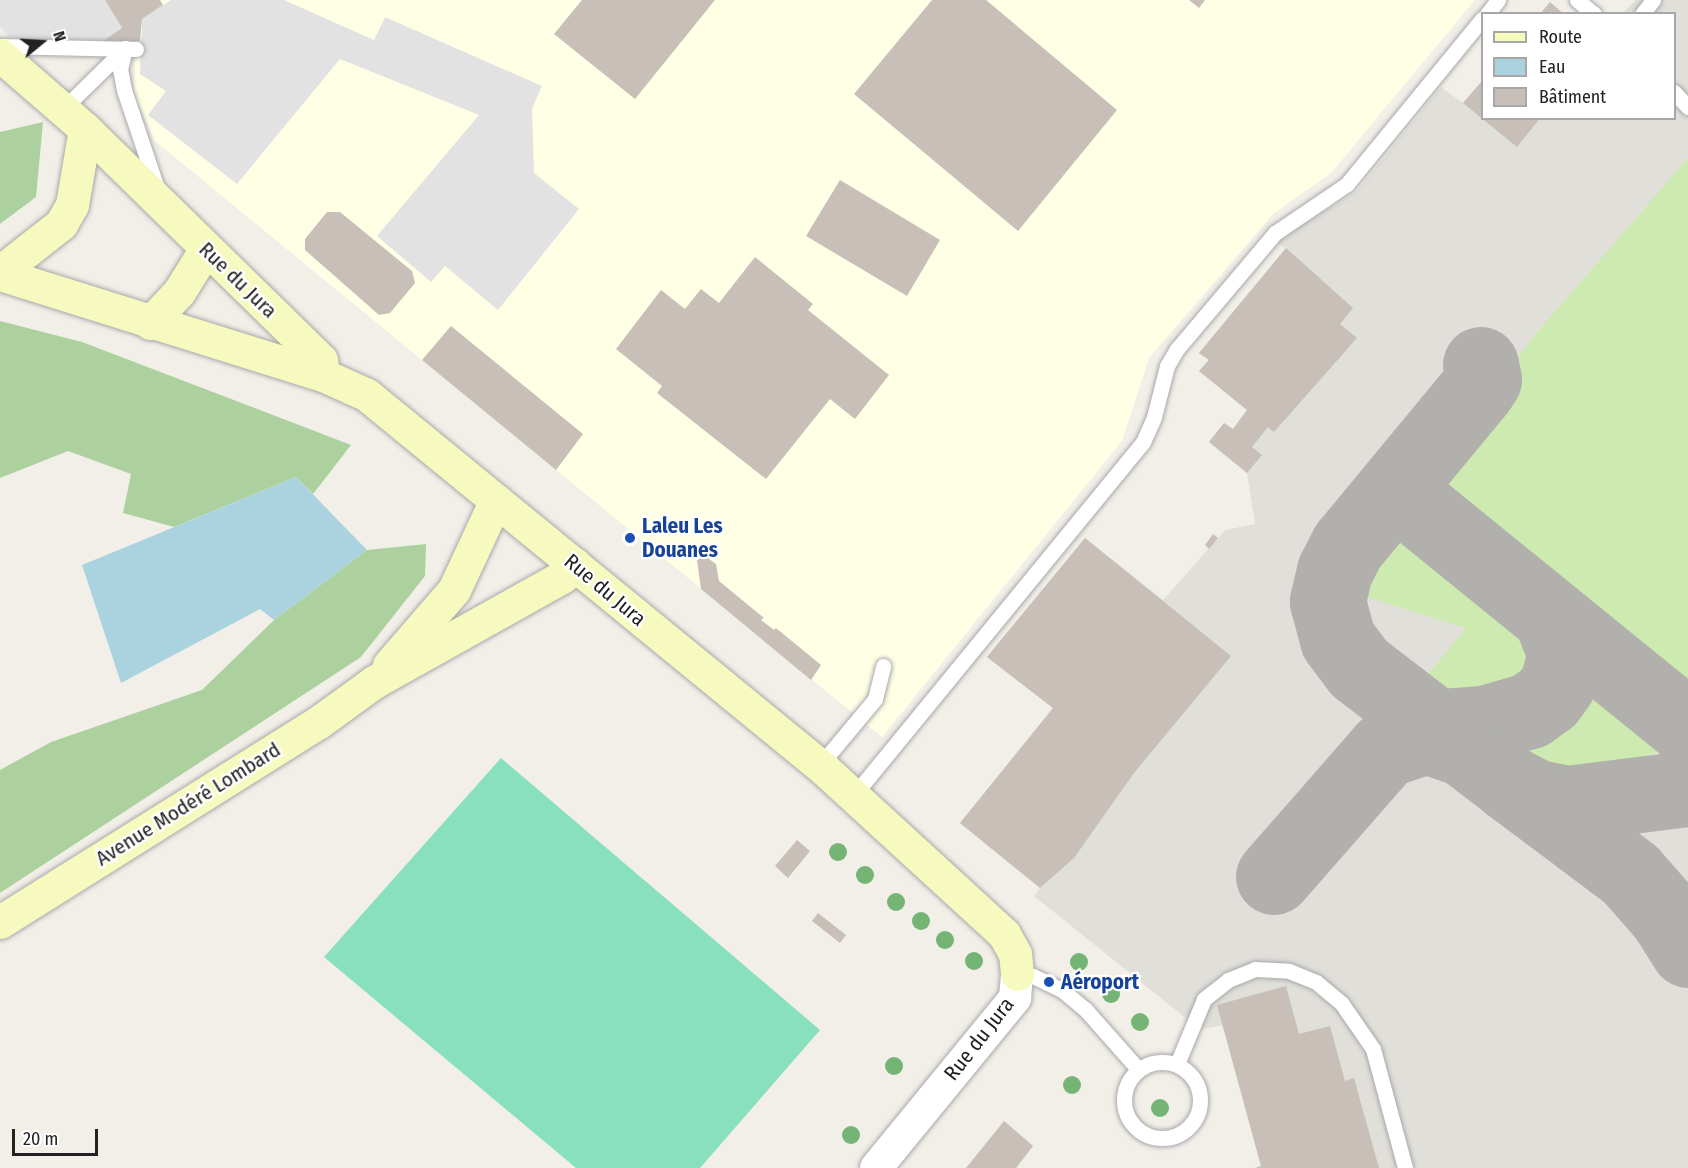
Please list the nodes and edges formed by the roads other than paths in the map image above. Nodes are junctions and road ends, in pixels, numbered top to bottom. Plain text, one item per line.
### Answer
1 (1498, 0) edge
2 (1577, 0) edge
3 (1653, 0) edge
4 (1489, 12) edge
5 (1592, 12) edge
6 (1644, 12) edge
7 (1481, 20) edge
8 (0, 46) edge
9 (130, 49) junction
10 (0, 55) edge
11 (1676, 95) edge
12 (1688, 107) edge
13 (74, 119) junction
14 (163, 208) junction
15 (205, 250) junction
16 (0, 273) edge
17 (150, 323) junction
18 (323, 375) junction
19 (496, 500) junction
20 (574, 564) junction
21 (883, 666) dead end
22 (374, 682) junction
23 (820, 765) junction
24 (854, 795) junction
25 (0, 922) edge
26 (1017, 974) junction
27 (1177, 1064) junction
28 (1138, 1069) junction
29 (876, 1168) edge
30 (1405, 1168) edge

1 - 4 lane
2 - 5 lane
3 - 6 lane
7 - 24 lane
8 - 9 lane
9 - 13 lane
9 - 14 lane
10 - 13 street, Rue du Jura
11 - 12 lane
13 - 14 street, Rue du Jura
13 - 16 street
14 - 15 street, Rue du Jura
15 - 17 street
15 - 18 street, Rue du Jura
16 - 17 street
17 - 18 street
18 - 19 street, Rue du Jura
19 - 20 street, Rue du Jura
19 - 22 street, Avenue Modéré Lombard
20 - 22 street, Avenue Modéré Lombard
20 - 23 street, Rue du Jura
21 - 23 lane
22 - 25 street, Avenue Modéré Lombard
23 - 24 street, Rue du Jura
24 - 26 street, Rue du Jura
26 - 28 lane
26 - 29 street, Rue du Jura
27 - 28 lane
27 - 28 lane
27 - 30 lane

